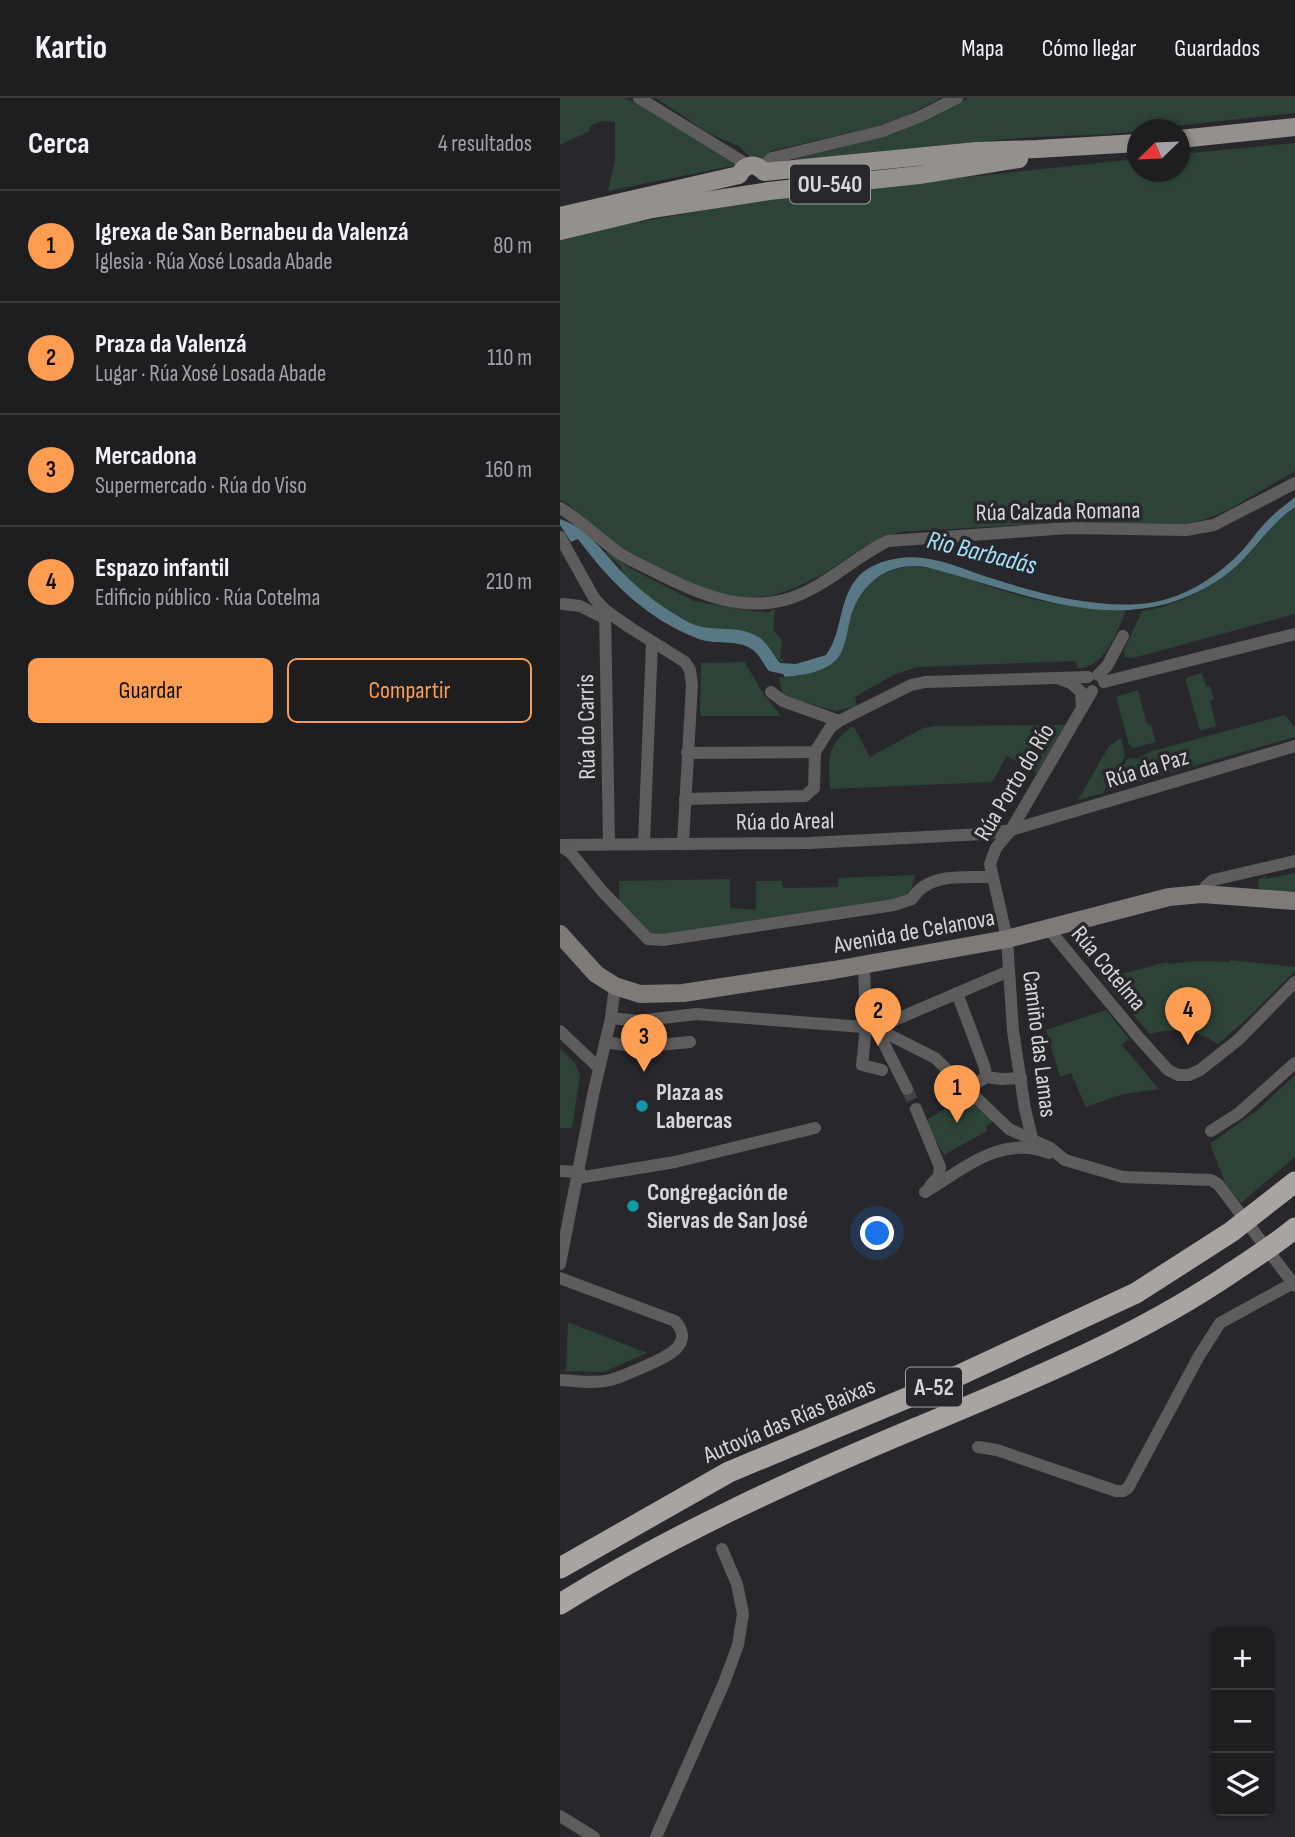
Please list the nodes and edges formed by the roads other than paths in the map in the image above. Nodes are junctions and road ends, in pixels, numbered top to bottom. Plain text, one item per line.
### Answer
1 (639, 98) edge
2 (957, 98) edge
3 (1295, 127) edge
4 (1190, 138) edge
5 (1127, 144) edge
6 (1102, 146) junction
7 (761, 178) junction
8 (560, 216) edge
9 (560, 231) edge
10 (1295, 484) edge
11 (560, 508) edge
12 (561, 538) edge
13 (584, 582) junction
14 (562, 604) edge
15 (604, 614) junction
16 (1295, 634) edge
17 (1124, 636) dead end
18 (652, 642) junction
19 (1050, 677) junction
20 (1097, 678) junction
21 (771, 692) dead end
22 (1081, 711) junction
23 (839, 721) junction
24 (1295, 746) edge
25 (815, 752) junction
26 (687, 753) junction
27 (1035, 790) junction
28 (685, 799) junction
29 (1057, 816) junction
30 (1011, 830) junction
31 (644, 842) junction
32 (609, 843) junction
33 (682, 844) junction
34 (560, 845) edge
35 (1295, 862) edge
36 (992, 877) junction
37 (1202, 894) junction
38 (1295, 901) edge
39 (1048, 927) junction
40 (560, 934) edge
41 (1007, 939) junction
42 (864, 965) junction
43 (1009, 971) junction
44 (1295, 982) edge
45 (615, 986) junction
46 (957, 993) junction
47 (611, 1018) junction
48 (871, 1028) junction
49 (560, 1031) edge
50 (605, 1042) junction
51 (690, 1042) dead end
52 (1295, 1063) edge
53 (599, 1068) junction
54 (882, 1070) dead end
55 (986, 1077) junction
56 (1021, 1078) junction
57 (907, 1089) tunnel mouth
58 (968, 1089) junction
59 (916, 1109) tunnel mouth
60 (815, 1128) dead end
61 (1211, 1131) dead end
62 (1032, 1138) junction
63 (1065, 1160) junction
64 (560, 1171) edge
65 (579, 1175) junction
66 (1295, 1182) edge
67 (1295, 1228) edge
68 (560, 1264) edge
69 (560, 1278) edge
70 (1292, 1281) edge
71 (560, 1380) edge
72 (978, 1447) dead end
73 (722, 1549) dead end
74 (560, 1568) edge
75 (560, 1604) edge
76 (560, 1816) edge
77 (594, 1837) edge
78 (656, 1837) edge

1 - 7 street
2 - 7 street
3 - 4 main road
5 - 6 main road, OU-540
6 - 7 main road, OU-540
6 - 7 main road, OU-540
7 - 8 main road, OU-540
7 - 9 main road
10 - 11 street, Rúa Calzada Romana
12 - 13 street
13 - 14 street
13 - 15 street
14 - 15 street
15 - 18 street
15 - 32 street, Rúa do Carris
16 - 20 street
17 - 20 street
18 - 26 street
18 - 31 street
19 - 20 street
19 - 22 street
19 - 23 street
20 - 22 street, Rúa Porto do Río
21 - 23 street
22 - 27 street, Rúa Porto do Río
23 - 25 street
24 - 29 street, Rúa da Paz
25 - 26 street
25 - 28 street
26 - 28 street
27 - 29 street
27 - 30 street, Rúa Porto do Río
28 - 33 street
29 - 30 street, Rúa da Paz
30 - 33 street, Rúa do Areal
30 - 36 street, Rúa Porto do Río
31 - 32 street, Rúa do Areal
31 - 33 street, Rúa do Areal
32 - 34 street, Rúa do Areal
34 - 36 street
35 - 37 street
36 - 41 street, Rúa Porto do Río
37 - 38 street, Avenida de Celanova
37 - 39 street, Avenida de Celanova
39 - 41 street, Avenida de Celanova
39 - 44 street, Rúa Cotelma
40 - 45 street, Avenida de Celanova
41 - 42 street, Avenida de Celanova
41 - 43 street, Camiño das Lamas
42 - 45 street, Avenida de Celanova
42 - 48 street
43 - 46 street
43 - 56 street, Camiño das Lamas
45 - 47 street
46 - 48 street
46 - 55 street
47 - 48 street
47 - 50 street
48 - 54 street
48 - 57 street
48 - 58 street
49 - 53 street
50 - 51 street
50 - 53 street
52 - 61 street
53 - 65 street
55 - 56 street
55 - 58 street
56 - 62 street, Camiño das Lamas
58 - 62 street
59 - 63 street
60 - 65 street
62 - 63 street, Camiño das Lamas
63 - 70 street, Camiño das Lamas
64 - 65 street
65 - 68 street
66 - 74 highway, Autovía das Rías Baixas / A-52
67 - 75 highway, A-52
69 - 71 street
70 - 72 street
73 - 78 street
76 - 77 street

